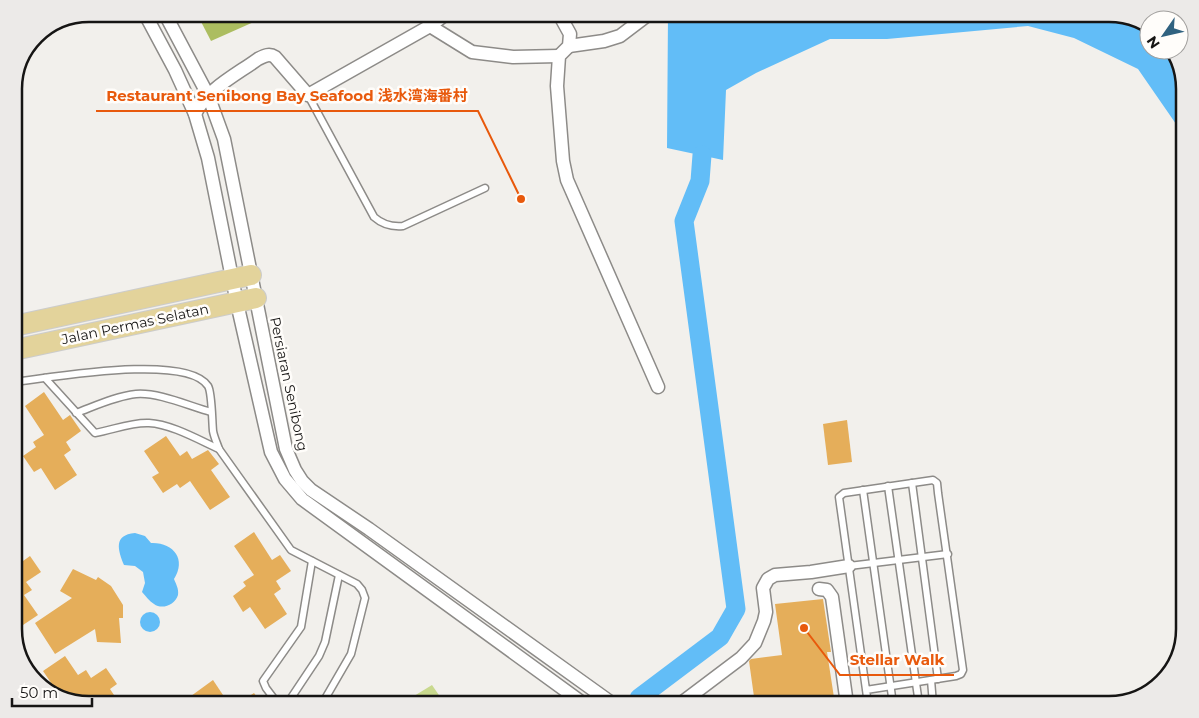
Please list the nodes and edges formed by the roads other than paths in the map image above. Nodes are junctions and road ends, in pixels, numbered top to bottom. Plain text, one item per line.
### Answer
1 (149, 22) edge
2 (169, 22) edge
3 (435, 22) edge
4 (563, 22) edge
5 (640, 22) edge
6 (430, 26) junction
7 (569, 46) junction
8 (560, 56) junction
9 (208, 95) junction
10 (308, 95) junction
11 (194, 114) junction
12 (485, 188) dead end
13 (242, 277) junction
14 (246, 300) junction
15 (23, 324) edge
16 (23, 348) edge
17 (44, 378) junction
18 (23, 381) edge
19 (658, 387) dead end
20 (211, 412) junction
21 (76, 413) junction
22 (219, 449) junction
23 (912, 483) junction
24 (888, 486) junction
25 (863, 490) junction
26 (948, 554) junction
27 (922, 557) junction
28 (898, 560) junction
29 (312, 561) junction
30 (873, 563) junction
31 (849, 566) junction
32 (339, 575) junction
33 (819, 589) dead end
34 (935, 679) junction
35 (916, 682) junction
36 (891, 686) junction
37 (866, 690) junction
38 (272, 696) edge
39 (292, 696) edge
40 (327, 696) edge
41 (573, 696) edge
42 (602, 696) edge
43 (691, 696) edge
44 (846, 696) edge
45 (867, 696) edge
46 (892, 696) edge
47 (918, 696) edge
48 (934, 696) edge

1 - 11 street, Persiaran Senibong
2 - 9 street, Persiaran Senibong
3 - 6 street
4 - 7 street
5 - 7 street
6 - 8 street
6 - 10 street
7 - 8 street
8 - 19 street
9 - 10 street
9 - 11 street
9 - 13 street, Persiaran Senibong
10 - 12 lane
11 - 13 street, Persiaran Senibong
13 - 14 street, Persiaran Senibong
13 - 14 street, Persiaran Senibong
13 - 15 main road, Jalan Permas Selatan
14 - 16 main road, Jalan Permas Selatan
14 - 41 street, Persiaran Senibong
14 - 42 street, Persiaran Senibong
17 - 18 lane
17 - 20 lane
17 - 21 lane
20 - 21 lane
20 - 22 lane
21 - 22 lane
22 - 29 lane
23 - 24 lane
23 - 26 lane
23 - 27 lane
24 - 25 lane
24 - 28 lane
25 - 30 lane
25 - 31 lane
26 - 27 lane
26 - 34 lane
27 - 28 lane
27 - 34 lane
28 - 30 lane
28 - 35 lane
29 - 32 lane
29 - 38 lane
30 - 31 lane
30 - 36 lane
31 - 37 lane
31 - 43 street
32 - 39 lane
32 - 40 lane
33 - 44 street
34 - 35 lane
34 - 48 lane
35 - 36 lane
35 - 47 lane
36 - 37 lane
36 - 46 lane
37 - 45 lane

